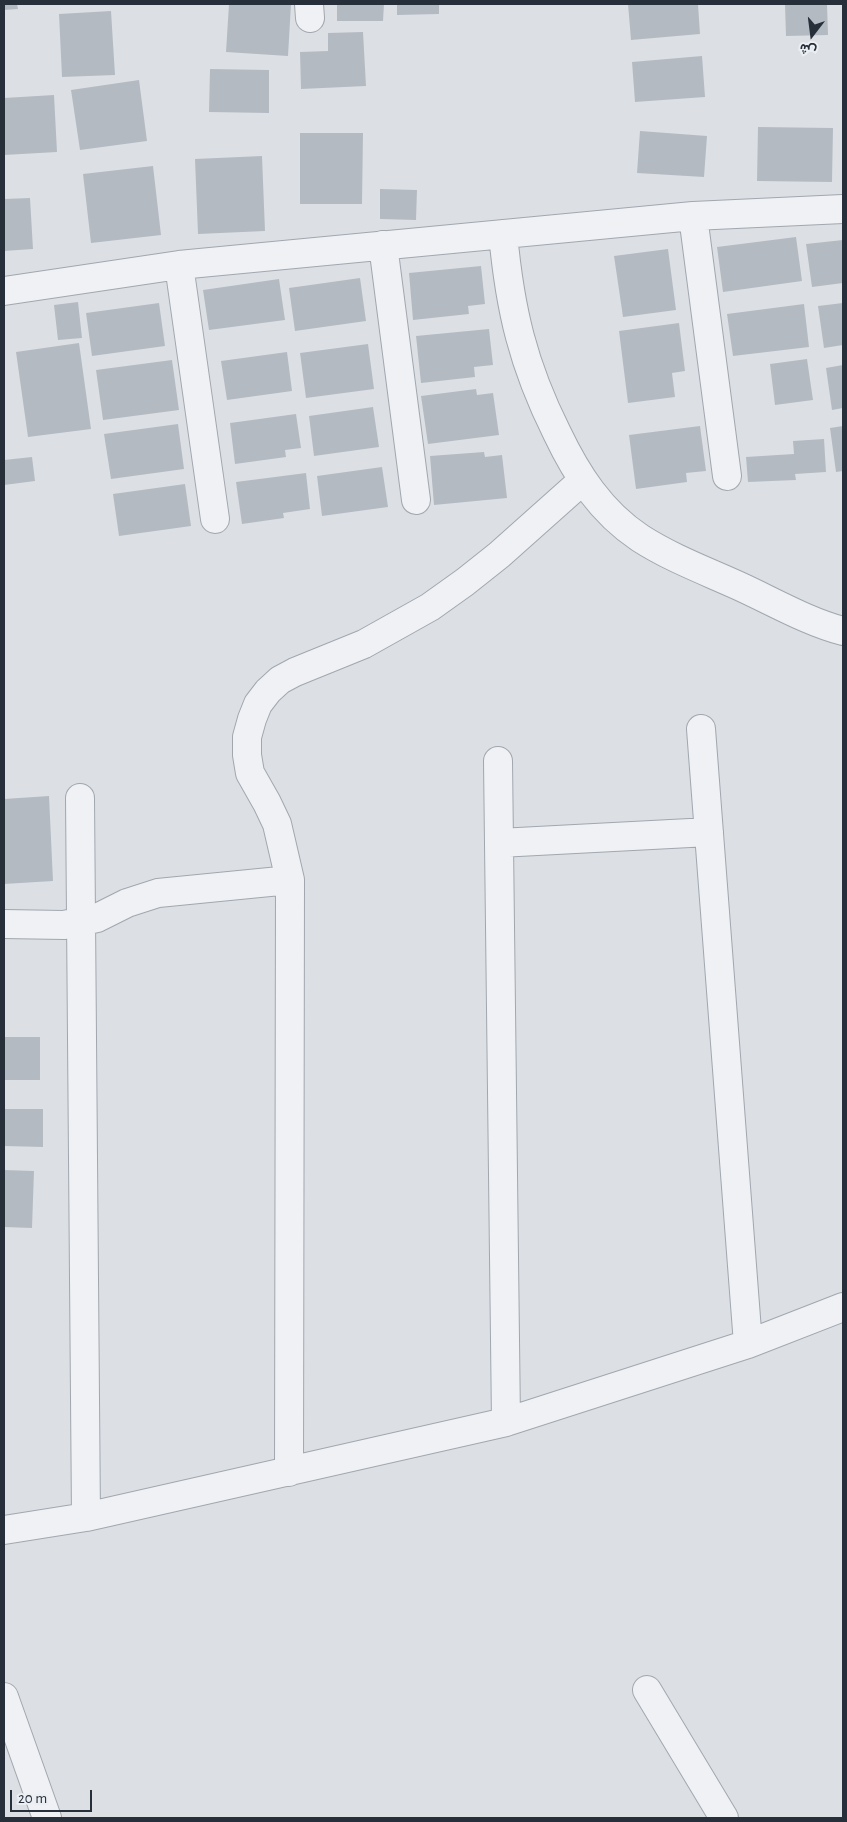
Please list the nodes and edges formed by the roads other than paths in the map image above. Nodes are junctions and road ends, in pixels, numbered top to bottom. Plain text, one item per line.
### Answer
1 (843, 209) edge
2 (693, 216) junction
3 (504, 234) junction
4 (383, 245) junction
5 (180, 265) junction
6 (4, 291) edge
7 (727, 476) dead end
8 (582, 481) junction
9 (416, 500) dead end
10 (215, 519) dead end
11 (843, 631) edge
12 (701, 729) dead end
13 (498, 761) dead end
14 (80, 798) dead end
15 (709, 832) junction
16 (498, 843) junction
17 (290, 880) junction
18 (80, 922) junction
19 (4, 924) edge
20 (843, 1307) edge
21 (748, 1344) junction
22 (506, 1422) junction
23 (289, 1472) junction
24 (86, 1517) junction
25 (4, 1530) edge
26 (647, 1690) dead end
27 (4, 1697) edge
28 (47, 1818) edge
29 (724, 1818) edge

1 - 2 street
2 - 3 street
2 - 7 street
3 - 4 street
3 - 8 street
4 - 5 street
4 - 9 street
5 - 6 street
5 - 10 street
8 - 11 street
8 - 17 street
12 - 15 street
13 - 16 street
14 - 18 street
15 - 16 street
15 - 21 street
16 - 22 street
17 - 18 street
17 - 23 street
18 - 19 street
18 - 24 street
20 - 21 street
21 - 22 street
22 - 23 street
23 - 24 street
24 - 25 street
26 - 29 street
27 - 28 street

